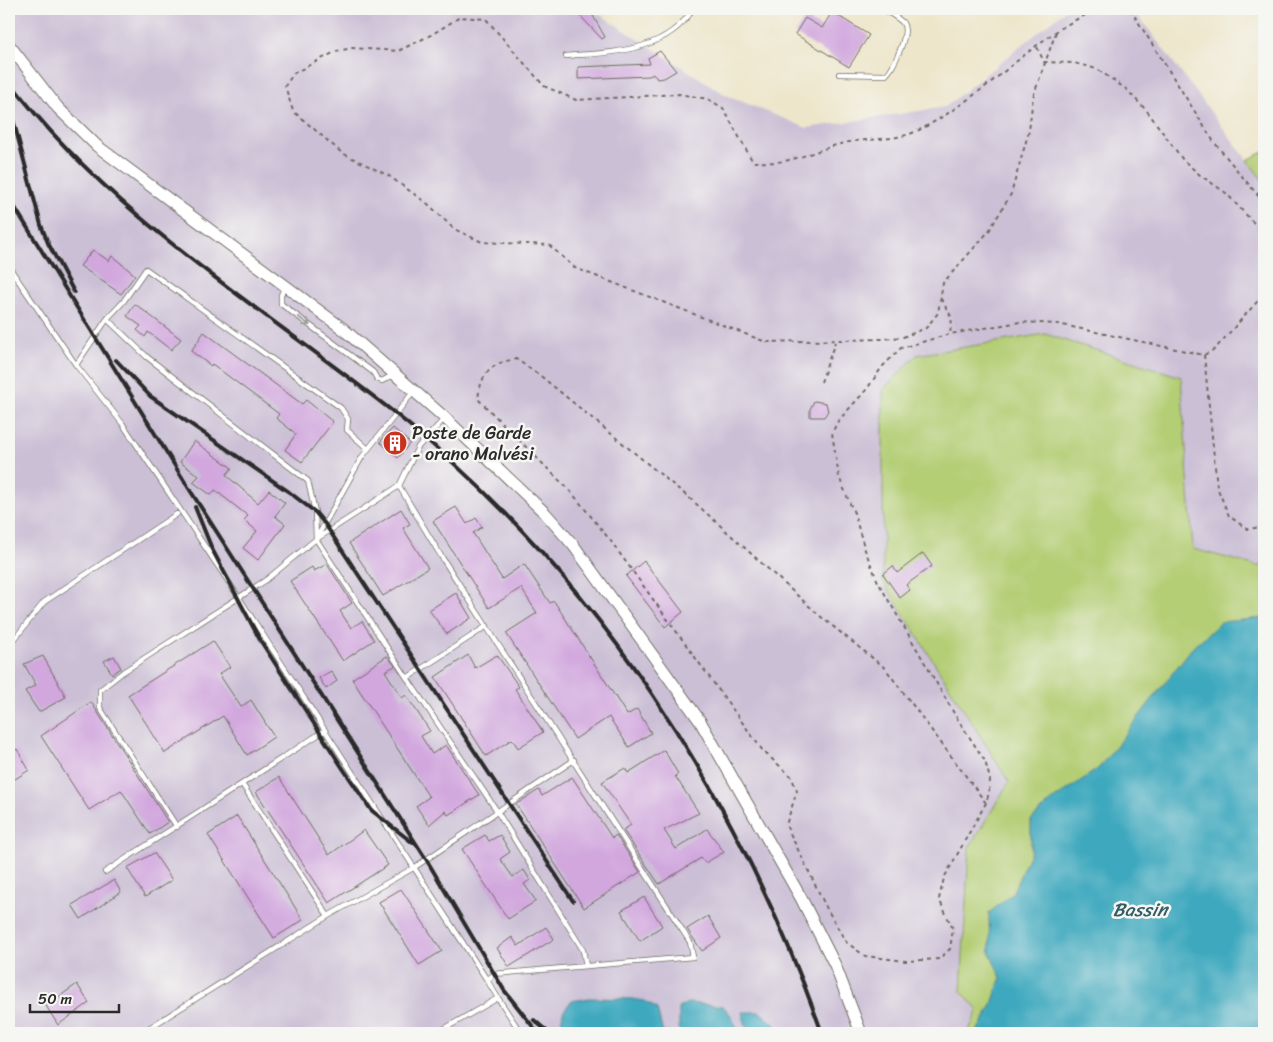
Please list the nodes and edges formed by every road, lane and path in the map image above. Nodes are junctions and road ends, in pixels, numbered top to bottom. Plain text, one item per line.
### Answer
1 (692, 9) edge
2 (883, 9) edge
3 (1103, 9) edge
4 (1130, 9) edge
5 (1056, 32) junction
6 (9, 45) edge
7 (1037, 47) junction
8 (566, 56) dead end
9 (1044, 62) junction
10 (840, 74) dead end
11 (1264, 190) edge
12 (1257, 194) junction
13 (1264, 203) edge
14 (1264, 234) edge
15 (9, 267) edge
16 (285, 284) junction
17 (1264, 294) edge
18 (941, 298) junction
19 (107, 318) junction
20 (950, 334) junction
21 (835, 342) junction
22 (1204, 355) junction
23 (76, 365) junction
24 (395, 374) junction
25 (821, 382) dead end
26 (415, 390) junction
27 (444, 418) junction
28 (368, 450) junction
29 (399, 486) junction
30 (176, 514) dead end
31 (1264, 527) edge
32 (316, 539) junction
33 (240, 598) junction
34 (487, 626) junction
35 (9, 646) edge
36 (407, 678) junction
37 (324, 731) junction
38 (574, 760) junction
39 (242, 784) junction
40 (986, 803) junction
41 (497, 812) junction
42 (177, 827) junction
43 (415, 867) junction
44 (105, 872) dead end
45 (328, 916) junction
46 (586, 966) junction
47 (487, 980) junction
48 (498, 998) junction
49 (141, 1033) edge
50 (437, 1033) edge
51 (521, 1033) edge
52 (861, 1033) edge

1 - 8 lane
2 - 10 lane
3 - 5 path
4 - 12 path
5 - 7 path
5 - 9 path
6 - 16 street
7 - 9 path
7 - 21 path
9 - 14 path
9 - 18 path
11 - 12 path
12 - 13 path
15 - 23 lane
16 - 24 street
16 -> 24 lane
17 - 22 path
18 - 20 path
18 - 21 path
19 - 23 lane
19 - 28 lane
19 - 32 lane
20 - 22 path
20 - 40 path
21 - 25 path
22 - 31 path
23 - 33 lane
24 - 26 street
26 - 27 street
26 - 28 lane
27 - 29 lane
27 - 52 street
28 - 32 lane
29 - 32 lane
29 - 34 lane
30 - 35 lane
32 - 33 lane
32 - 36 lane
33 - 37 lane
33 - 42 lane
34 - 36 lane
34 - 38 lane
36 - 41 lane
37 - 39 lane
37 - 43 lane
38 - 41 lane
38 - 46 lane
39 - 42 lane
39 - 45 lane
40 - 40 path
41 - 43 lane
41 - 46 lane
42 - 44 lane
43 - 45 lane
43 - 47 lane
45 - 49 lane
46 - 47 lane
47 - 48 lane
48 - 50 lane
48 - 51 lane

